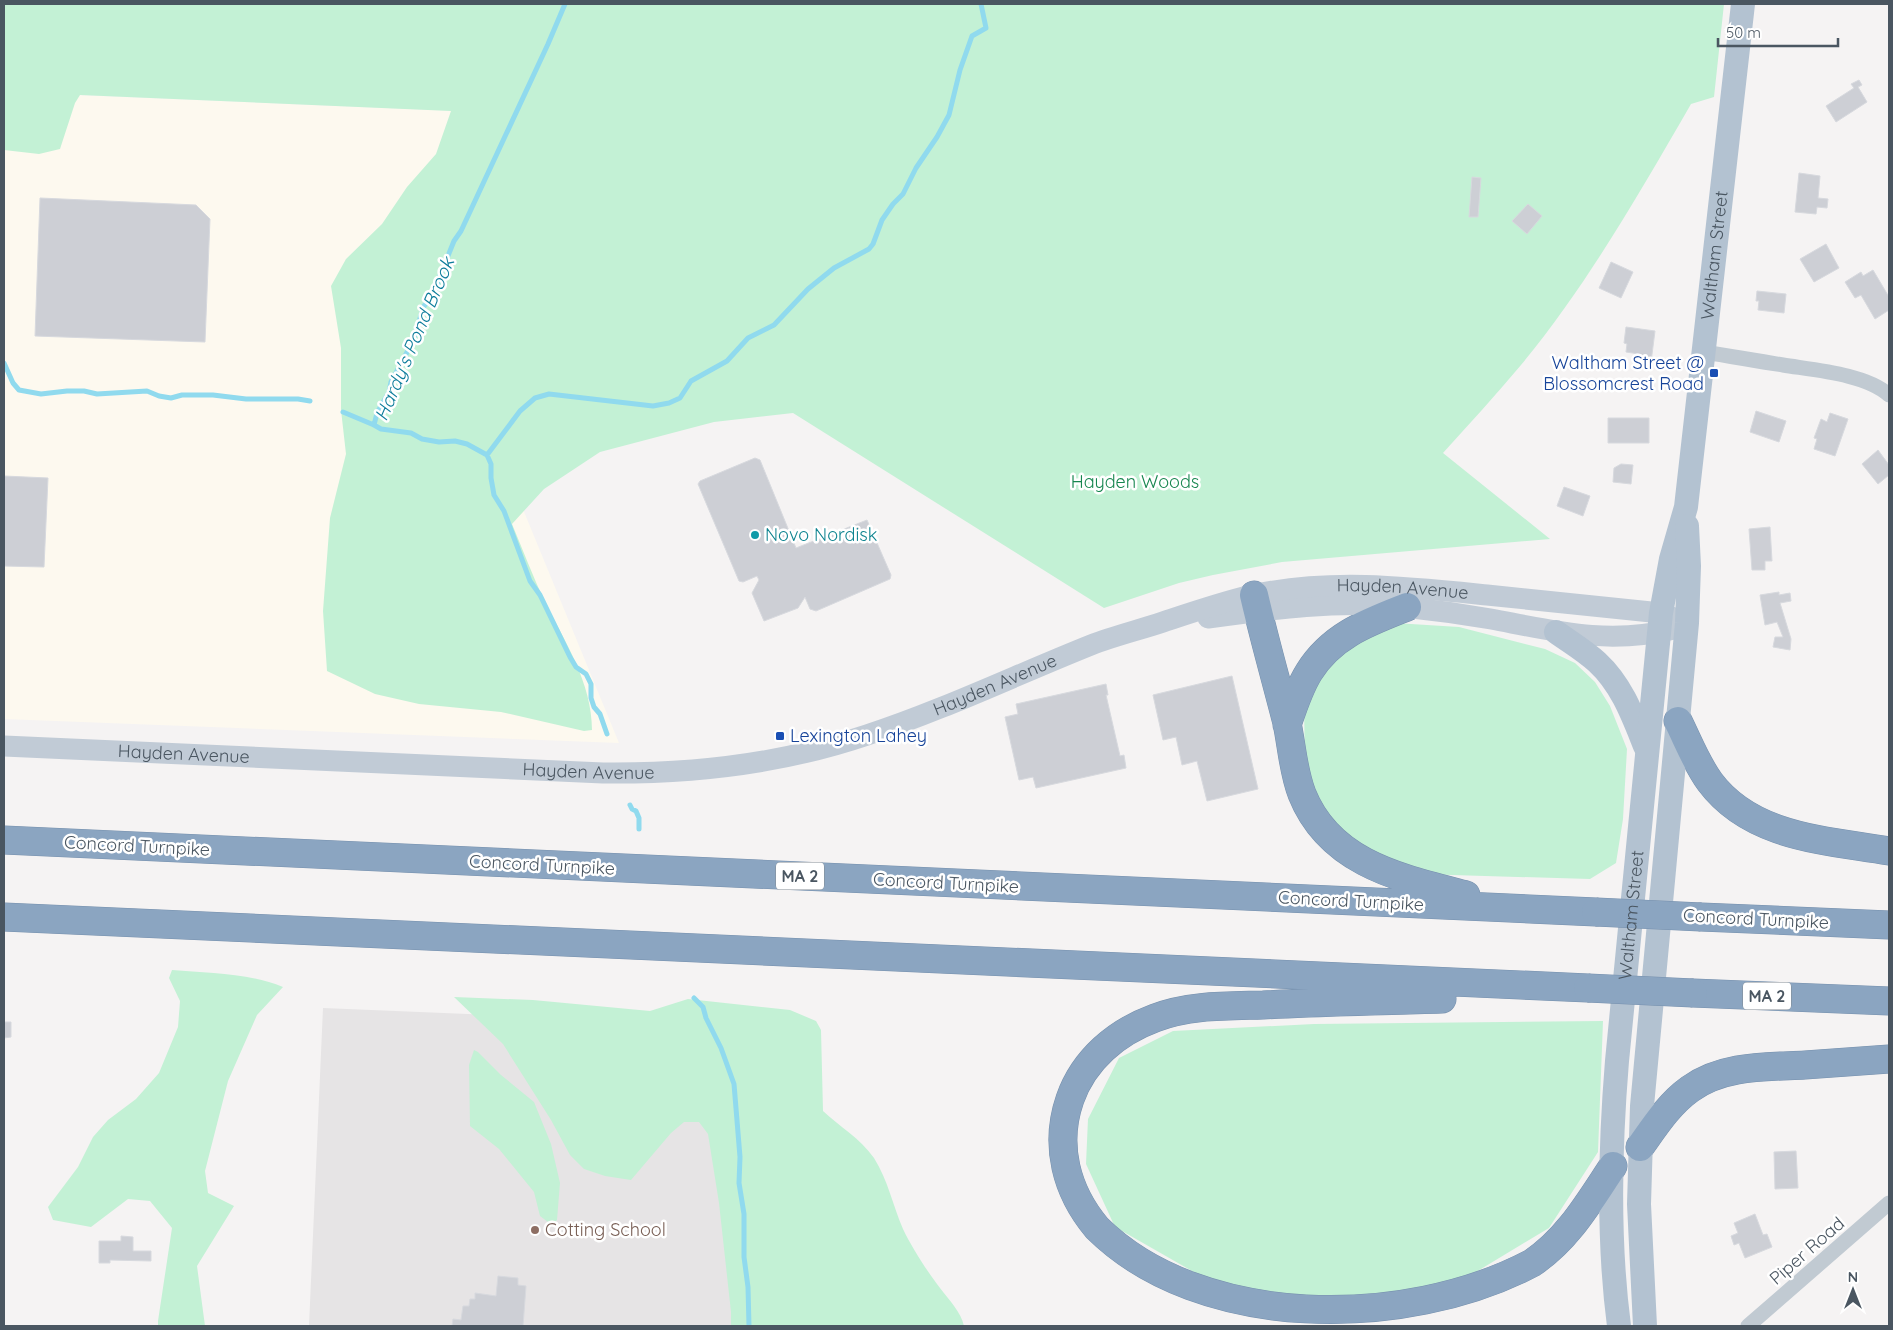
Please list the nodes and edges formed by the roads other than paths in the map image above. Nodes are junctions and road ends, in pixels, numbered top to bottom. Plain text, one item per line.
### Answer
1 (1743, 4) edge
2 (1704, 352) junction
3 (1889, 395) edge
4 (1686, 507) junction
5 (1256, 603) junction
6 (1407, 607) junction
7 (1660, 623) junction
8 (1687, 624) junction
9 (1556, 632) junction
10 (1678, 721) junction
11 (1287, 725) junction
12 (4, 746) edge
13 (1647, 751) junction
14 (4, 840) edge
15 (1889, 851) edge
16 (1520, 909) junction
17 (4, 917) edge
18 (1889, 925) edge
19 (1538, 986) junction
20 (1889, 1001) edge
21 (1889, 1060) edge
22 (1640, 1147) junction
23 (1613, 1166) junction
24 (1889, 1203) edge
25 (1618, 1326) edge
26 (1646, 1326) edge
27 (1748, 1326) edge

1 - 2 main road, Waltham Street
2 - 3 street
2 - 4 main road, Waltham Street
4 - 7 main road, Waltham Street
4 - 8 main road, Waltham Street
5 - 6 street, Hayden Avenue
5 - 7 street, Hayden Avenue
5 - 11 highway
5 - 12 street, Hayden Avenue
6 - 9 street, Hayden Avenue
6 - 11 highway
7 - 8 street
7 - 9 street, Hayden Avenue
7 - 13 main road, Waltham Street
8 - 10 main road, Waltham Street
9 - 13 main road
10 - 15 highway
10 - 22 main road, Waltham Street
11 - 16 highway
13 - 23 main road, Waltham Street
14 - 16 highway, Concord Turnpike / MA 2
16 - 18 highway, Concord Turnpike / MA 2, bridge
17 - 19 highway, MA 2
19 - 20 highway, MA 2, bridge
19 - 23 highway
21 - 22 highway
22 - 26 main road, Waltham Street
23 - 25 main road, Waltham Street
24 - 27 street, Piper Road

